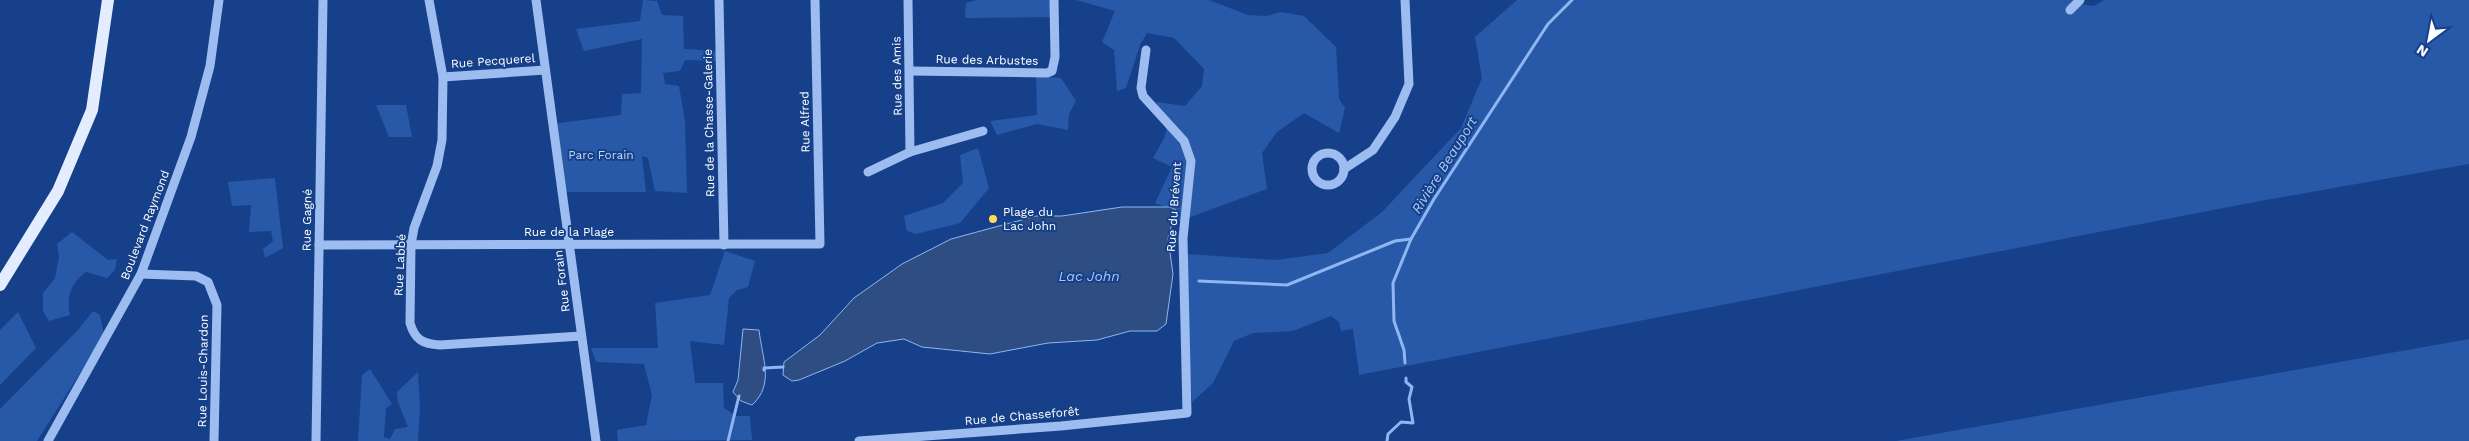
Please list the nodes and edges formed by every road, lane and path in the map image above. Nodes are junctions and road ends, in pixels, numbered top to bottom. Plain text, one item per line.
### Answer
1 (108, 0) edge
2 (219, 0) edge
3 (323, 0) edge
4 (429, 0) edge
5 (536, 0) edge
6 (719, 0) edge
7 (814, 0) edge
8 (908, 0) edge
9 (1054, 0) edge
10 (1405, 0) edge
11 (2080, 0) edge
12 (2070, 10) dead end
13 (1146, 50) dead end
14 (545, 70) junction
15 (911, 71) junction
16 (442, 77) junction
17 (983, 131) dead end
18 (910, 152) junction
19 (1344, 169) dead end
20 (868, 172) dead end
21 (820, 244) joint
22 (411, 245) junction
23 (570, 245) junction
24 (724, 245) junction
25 (319, 246) junction
26 (142, 274) junction
27 (0, 285) edge
28 (581, 336) junction
29 (1187, 413) joint
30 (52, 440) edge
31 (214, 441) edge
32 (316, 441) edge
33 (596, 441) edge
34 (859, 441) edge

1 - 27 main road
2 - 26 street, Boulevard Raymond
3 - 25 street, Rue Gagné
4 - 16 street, Rue Labbé
5 - 14 street, Rue Forain
6 - 24 street, Rue de la Chasse-Galerie
7 - 21 street, Rue Alfred
8 - 15 street, Rue des Amis
9 - 15 street, Rue des Arbustes
10 - 19 street
11 - 12 street
13 - 29 street, Rue du Brévent
14 - 16 street, Rue Pecquerel
14 - 23 street, Rue Forain
15 - 18 street, Rue des Amis
16 - 22 street, Rue Labbé
17 - 18 street
18 - 20 street
21 - 24 street, Rue de la Plage
22 - 23 street, Rue de la Plage
22 - 25 street, Rue de la Plage
22 - 28 street, Rue Labbé
23 - 24 street, Rue de la Plage
23 - 28 street, Rue Forain
25 - 32 street, Rue Gagné
26 - 30 street, Boulevard Raymond
26 - 31 street, Rue Louis-Chardon
28 - 33 street, Rue Forain
29 - 34 street, Rue de Chasseforêt

